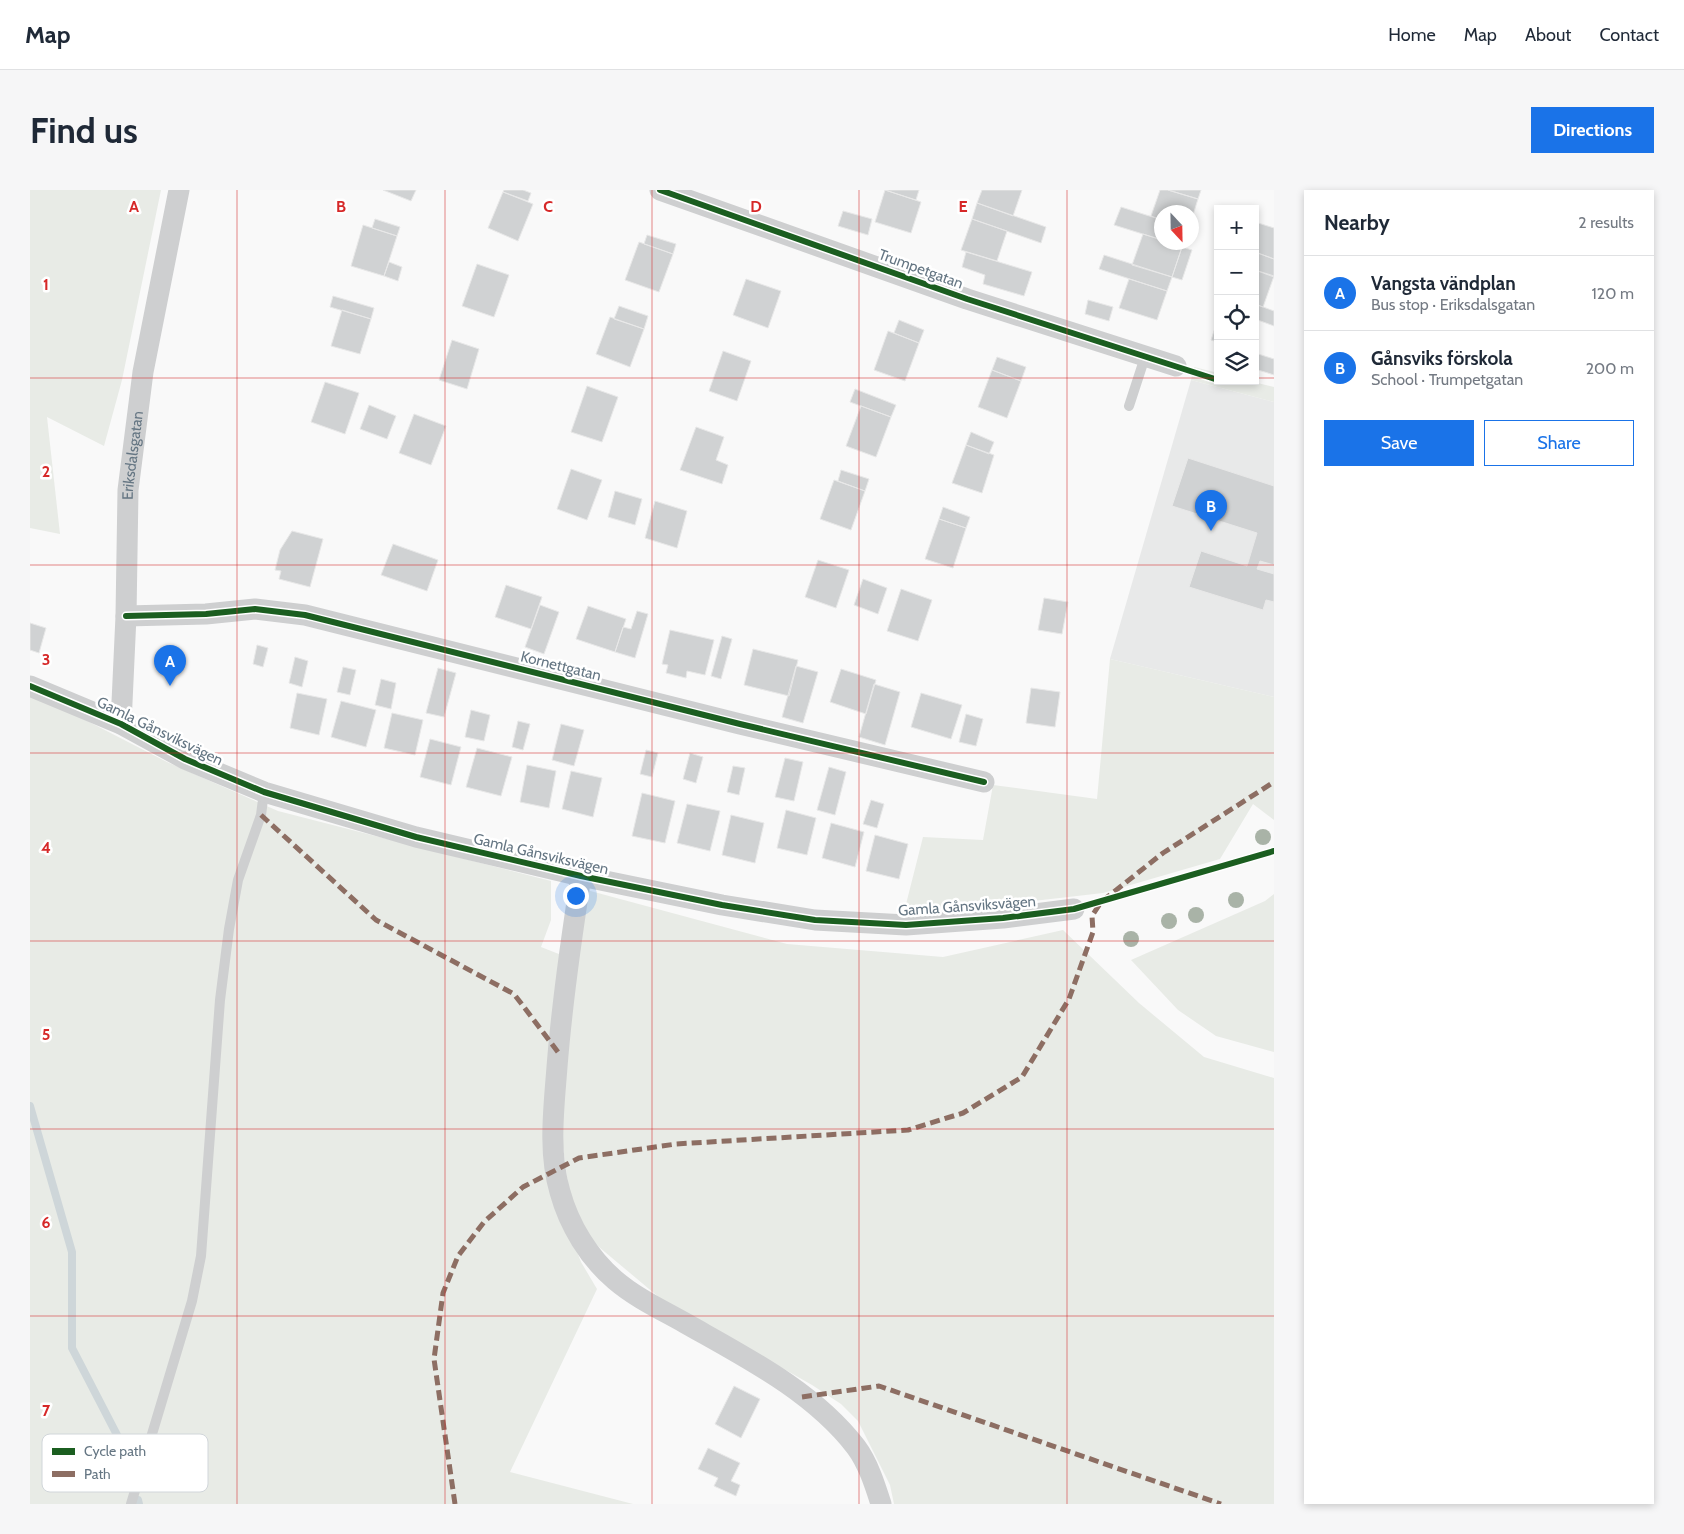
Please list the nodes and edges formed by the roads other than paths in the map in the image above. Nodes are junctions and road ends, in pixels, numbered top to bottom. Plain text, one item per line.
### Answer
1 (179, 190) edge
2 (660, 190) edge
3 (1145, 357) junction
4 (1176, 366) dead end
5 (1129, 406) dead end
6 (126, 616) junction
7 (30, 686) edge
8 (121, 724) junction
9 (984, 782) dead end
10 (264, 792) junction
11 (581, 876) junction
12 (1074, 909) dead end
13 (152, 1434) edge
14 (135, 1492) edge
15 (131, 1504) edge
16 (881, 1504) edge

1 - 6 street, Eriksdalsgatan
2 - 3 street, Trumpetgatan
3 - 4 street, Trumpetgatan
3 - 5 lane
6 - 8 street, Eriksdalsgatan
6 - 9 street, Kornettgatan
7 - 8 street, Gamla Gånsviksvägen
8 - 10 street, Gamla Gånsviksvägen
10 - 11 street, Gamla Gånsviksvägen
10 - 13 lane
11 - 12 street, Gamla Gånsviksvägen
11 - 16 street
14 - 15 lane

